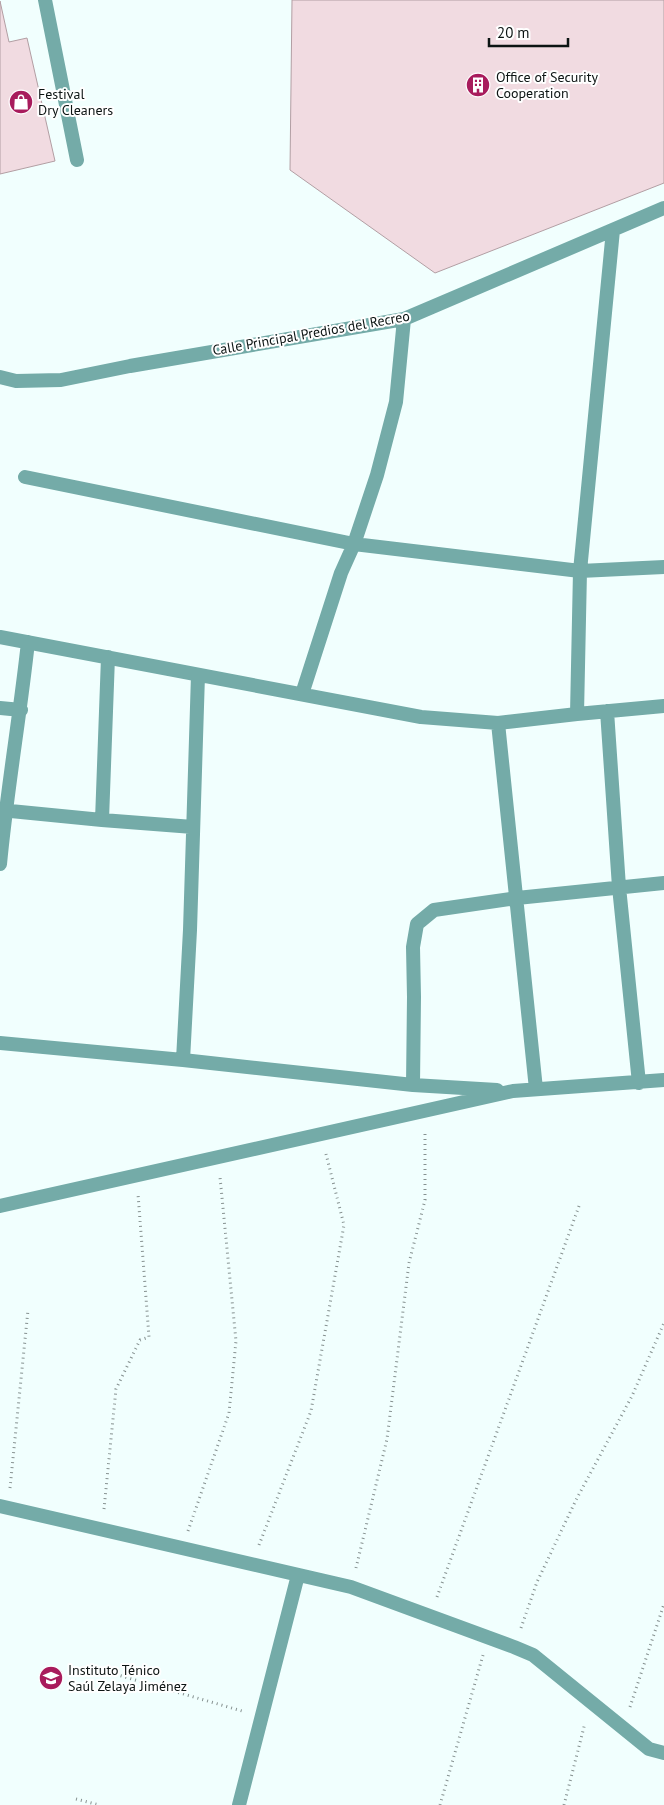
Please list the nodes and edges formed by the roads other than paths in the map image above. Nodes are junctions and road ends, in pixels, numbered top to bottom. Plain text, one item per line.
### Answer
1 (45, 0) edge
2 (77, 160) dead end
3 (664, 208) edge
4 (613, 230) junction
5 (404, 319) junction
6 (0, 376) edge
7 (25, 477) dead end
8 (354, 544) junction
9 (664, 567) edge
10 (580, 571) junction
11 (0, 637) edge
12 (28, 642) junction
13 (108, 657) junction
14 (198, 675) junction
15 (302, 694) junction
16 (664, 706) edge
17 (0, 708) edge
18 (21, 710) junction
19 (607, 711) junction
20 (577, 714) junction
21 (498, 723) junction
22 (3, 810) edge
23 (102, 820) junction
24 (193, 828) junction
25 (0, 864) edge
26 (664, 883) edge
27 (619, 887) junction
28 (517, 898) junction
29 (0, 1043) edge
30 (183, 1060) junction
31 (664, 1080) edge
32 (640, 1083) junction
33 (413, 1085) junction
34 (536, 1089) junction
35 (512, 1091) junction
36 (0, 1206) edge
37 (4, 1507) edge
38 (298, 1575) junction
39 (664, 1753) edge
40 (240, 1805) edge

1 - 2 street
3 - 4 street, Calle Principal Predios del Recreo
4 - 5 street, Calle Principal Predios del Recreo
4 - 10 street
5 - 6 street, Calle Principal Predios del Recreo
5 - 8 street
7 - 8 street
8 - 10 street
8 - 15 street
9 - 10 street
10 - 20 street
11 - 12 street
12 - 13 street
12 - 18 street
13 - 14 street
13 - 23 street
14 - 15 street
14 - 24 street
15 - 21 street
16 - 19 street
17 - 18 street
18 - 22 street
19 - 20 street
19 - 27 street
20 - 21 street
21 - 28 street
22 - 23 street
22 - 25 street
23 - 24 street
24 - 30 street
26 - 27 street
27 - 28 street
27 - 32 street
28 - 33 street
28 - 34 street
29 - 30 street
30 - 33 street
31 - 32 street
32 - 34 street
33 - 35 street
34 - 35 street
35 - 36 street
37 - 38 street
38 - 39 street
38 - 40 street

